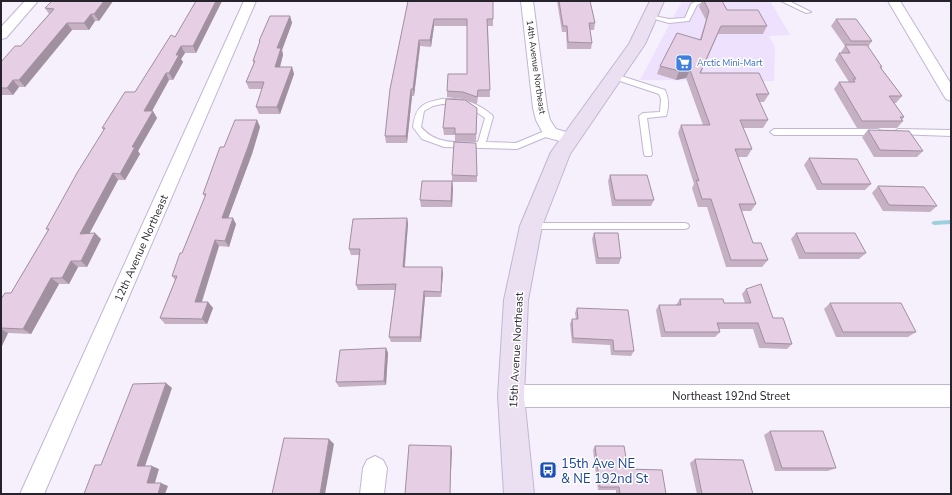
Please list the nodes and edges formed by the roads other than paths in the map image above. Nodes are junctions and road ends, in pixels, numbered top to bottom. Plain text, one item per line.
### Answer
1 (32, 1) edge
2 (250, 1) edge
3 (527, 1) edge
4 (702, 1) edge
5 (784, 1) edge
6 (894, 1) edge
7 (658, 6) edge
8 (808, 12) dead end
9 (1, 35) edge
10 (616, 77) junction
11 (951, 96) edge
12 (550, 132) junction
13 (774, 132) dead end
14 (951, 133) edge
15 (571, 139) junction
16 (481, 145) junction
17 (648, 154) dead end
18 (531, 226) junction
19 (685, 226) dead end
20 (512, 396) junction
21 (951, 396) edge
22 (375, 468) dead end
23 (32, 494) edge
24 (372, 494) edge
25 (518, 494) edge

1 - 9 street
2 - 23 street, 12th Avenue Northeast
3 - 12 street, 14th Avenue Northeast
4 - 7 lane
5 - 8 lane
6 - 11 street
7 - 10 main road, 15th Avenue Northeast
10 - 15 main road, 15th Avenue Northeast
10 - 17 lane
12 - 15 street
12 - 16 lane
13 - 14 lane
15 - 18 main road, 15th Avenue Northeast
16 - 16 lane
18 - 19 lane
18 - 20 main road, 15th Avenue Northeast
20 - 21 street, Northeast 192nd Street
20 - 25 main road, 15th Avenue Northeast
22 - 24 street

